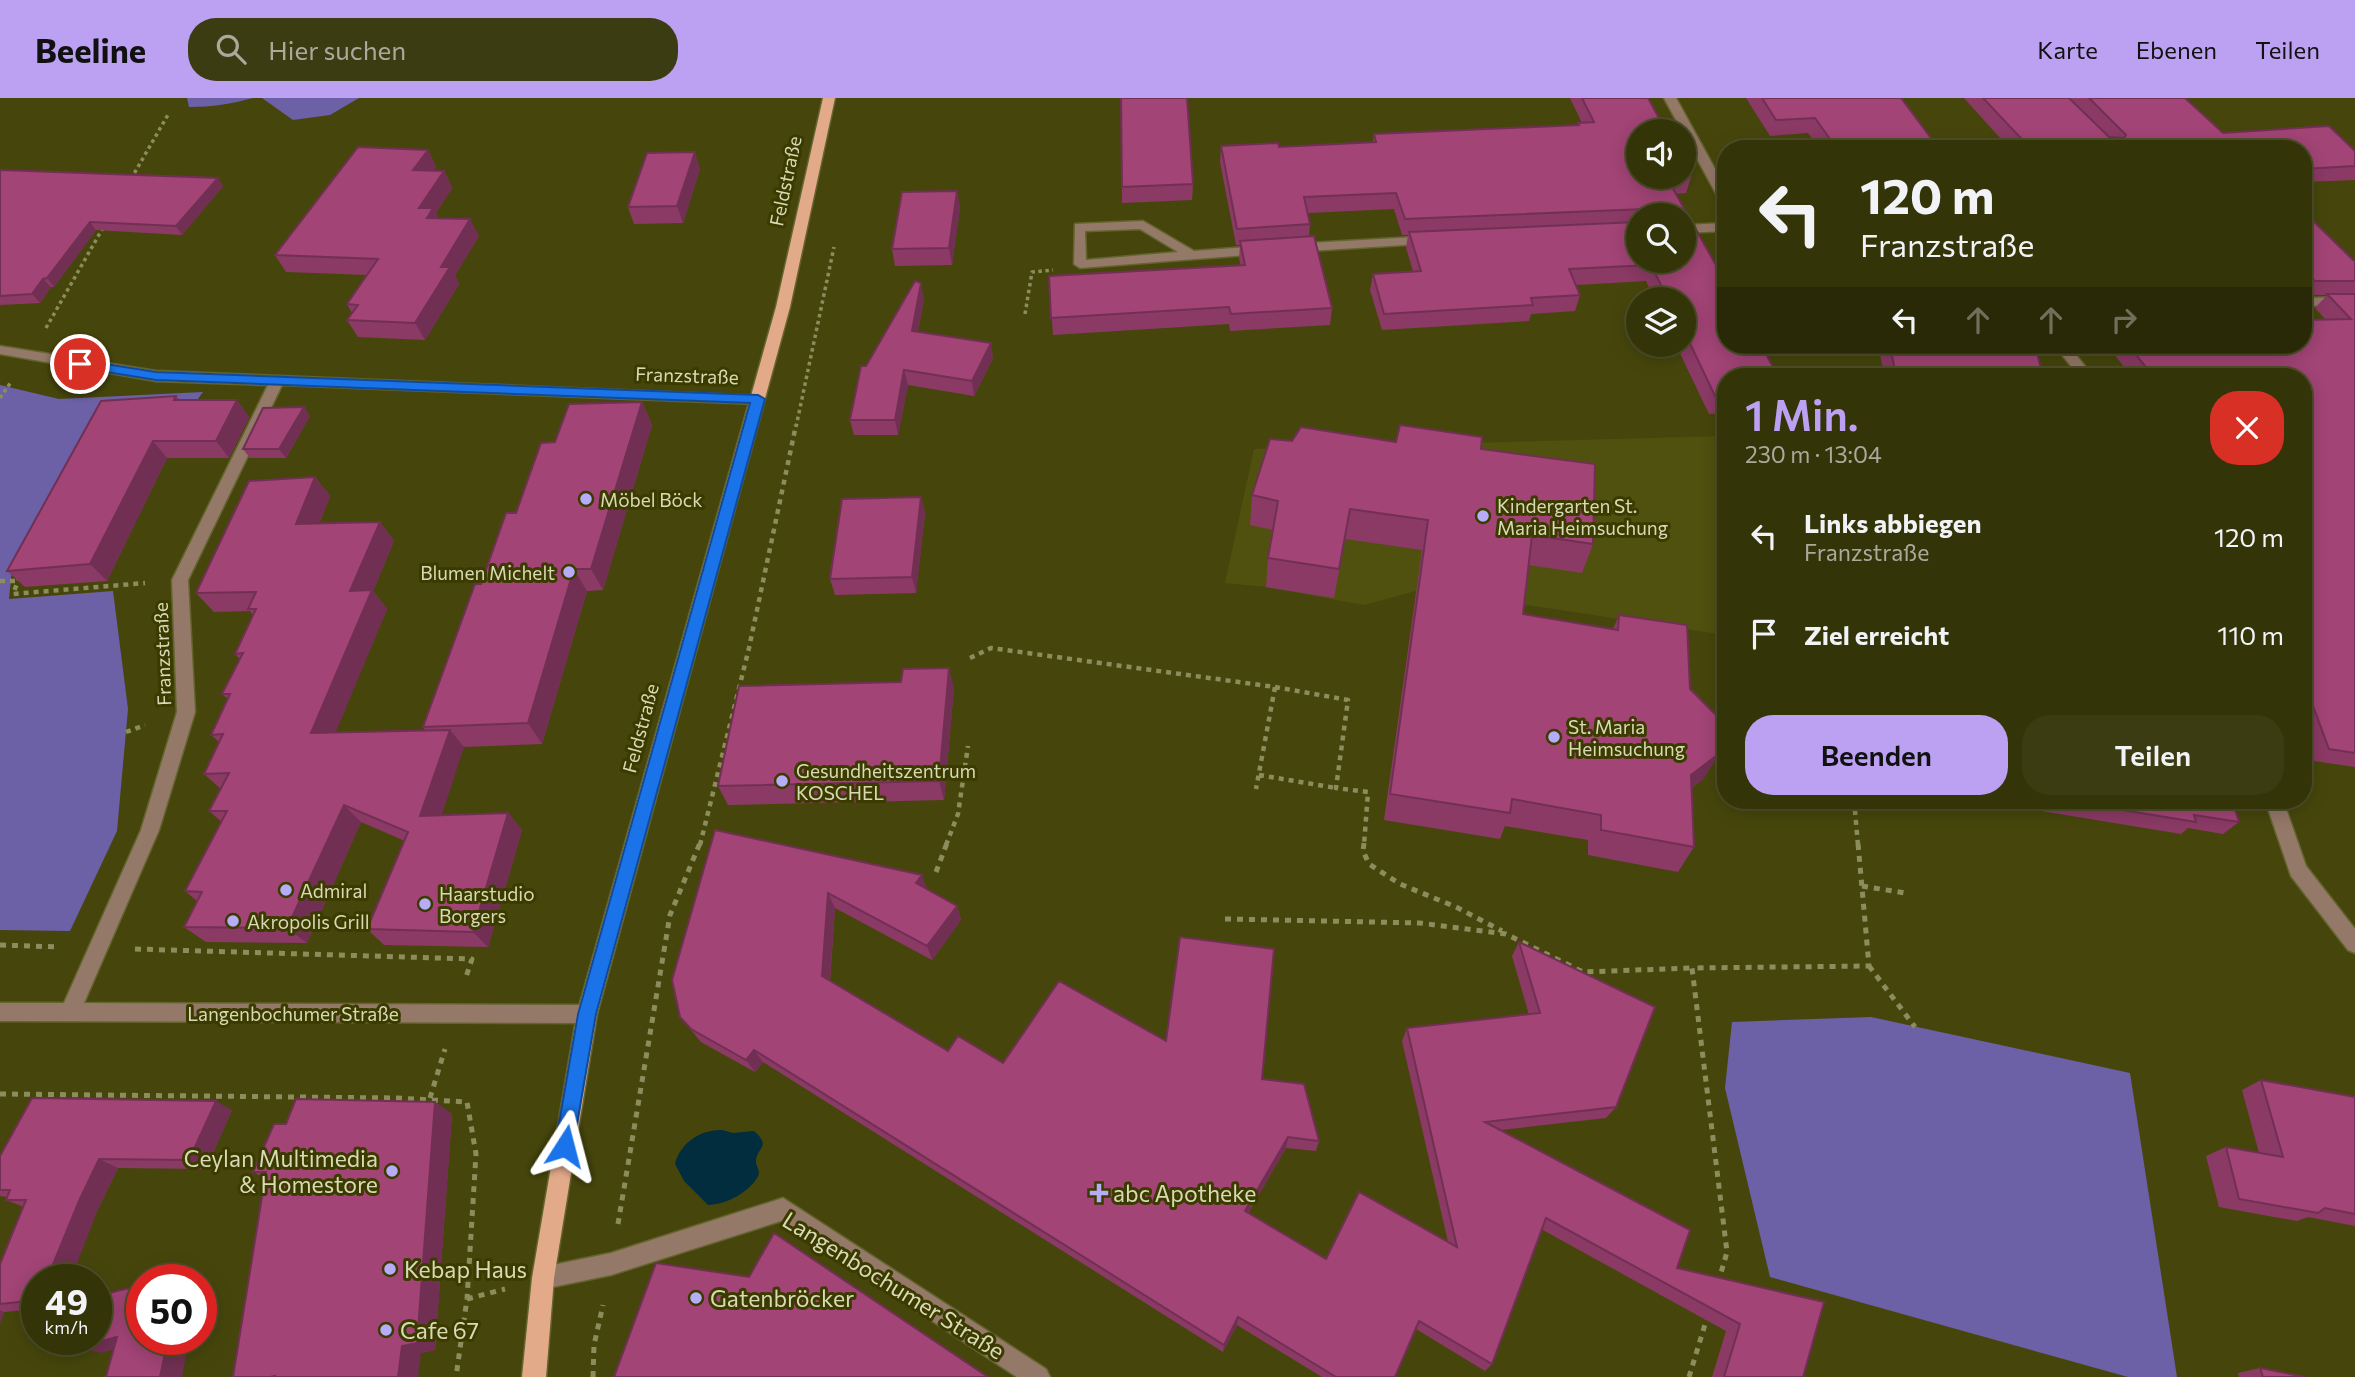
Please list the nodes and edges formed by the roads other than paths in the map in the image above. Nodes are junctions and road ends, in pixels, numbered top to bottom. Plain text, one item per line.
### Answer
1 (829, 98) edge
2 (1670, 98) edge
3 (1717, 184) edge
4 (1717, 227) edge
5 (1696, 228) edge
6 (1445, 239) edge
7 (1189, 254) junction
8 (2355, 301) edge
9 (2312, 302) edge
10 (0, 351) edge
11 (2069, 354) edge
12 (2080, 368) edge
13 (278, 379) junction
14 (758, 399) junction
15 (2277, 809) edge
16 (2355, 944) edge
17 (0, 1012) edge
18 (70, 1012) junction
19 (587, 1014) junction
20 (543, 1278) junction
21 (534, 1377) edge
22 (1038, 1377) edge

1 - 14 main road, Feldstraße
2 - 3 street
4 - 5 street
6 - 7 street
7 - 7 street
8 - 9 street
10 - 13 street, Franzstraße
11 - 12 street
13 - 14 street, Franzstraße
13 - 18 street, Franzstraße
14 - 19 main road, Feldstraße
15 - 16 street
17 - 18 street, Langenbochumer Straße
18 - 19 street, Langenbochumer Straße
19 - 20 main road, Feldstraße
20 - 21 main road, Feldstraße
20 - 22 street, Langenbochumer Straße

